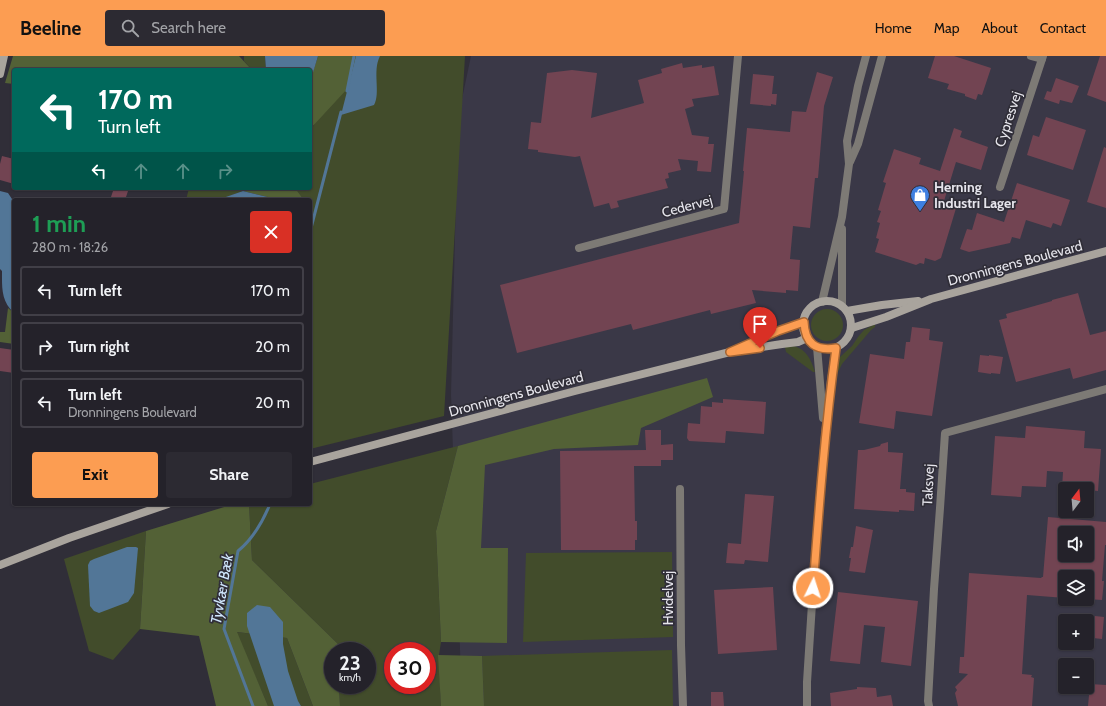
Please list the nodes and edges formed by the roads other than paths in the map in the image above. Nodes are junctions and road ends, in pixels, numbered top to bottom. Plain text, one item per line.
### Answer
1 (4, 56) edge
2 (738, 56) edge
3 (866, 56) edge
4 (882, 56) edge
5 (1031, 56) edge
6 (1042, 58) edge
7 (0, 74) edge
8 (849, 164) junction
9 (1000, 187) dead end
10 (842, 217) junction
11 (579, 248) dead end
12 (1106, 251) edge
13 (931, 299) junction
14 (822, 302) junction
15 (845, 309) junction
16 (804, 322) junction
17 (852, 328) junction
18 (807, 338) junction
19 (817, 347) junction
20 (836, 348) junction
21 (730, 352) junction
22 (1106, 389) edge
23 (825, 435) junction
24 (312, 461) edge
25 (680, 489) dead end
26 (162, 506) edge
27 (0, 565) edge
28 (683, 706) edge
29 (807, 706) edge
30 (929, 706) edge

1 - 7 main road
2 - 11 street, Cedervej
3 - 8 street
4 - 8 street
5 - 6 street, Cypresvej
6 - 9 street, Cypresvej
8 - 10 street
10 - 14 street
10 - 15 street
12 - 13 main road, Dronningens Boulevard
13 - 15 main road, Dronningens Boulevard
13 - 17 main road, Dronningens Boulevard
14 - 15 main road
14 - 16 main road
15 - 17 main road
16 - 18 main road
16 - 21 main road, Dronningens Boulevard
17 - 20 main road
18 - 19 main road
18 - 21 main road, Dronningens Boulevard
19 - 20 main road
19 - 23 street
20 - 23 street
21 - 24 main road, Dronningens Boulevard
22 - 30 street, Taksvej
23 - 29 street
25 - 28 street, Hvidelvej
26 - 27 main road

